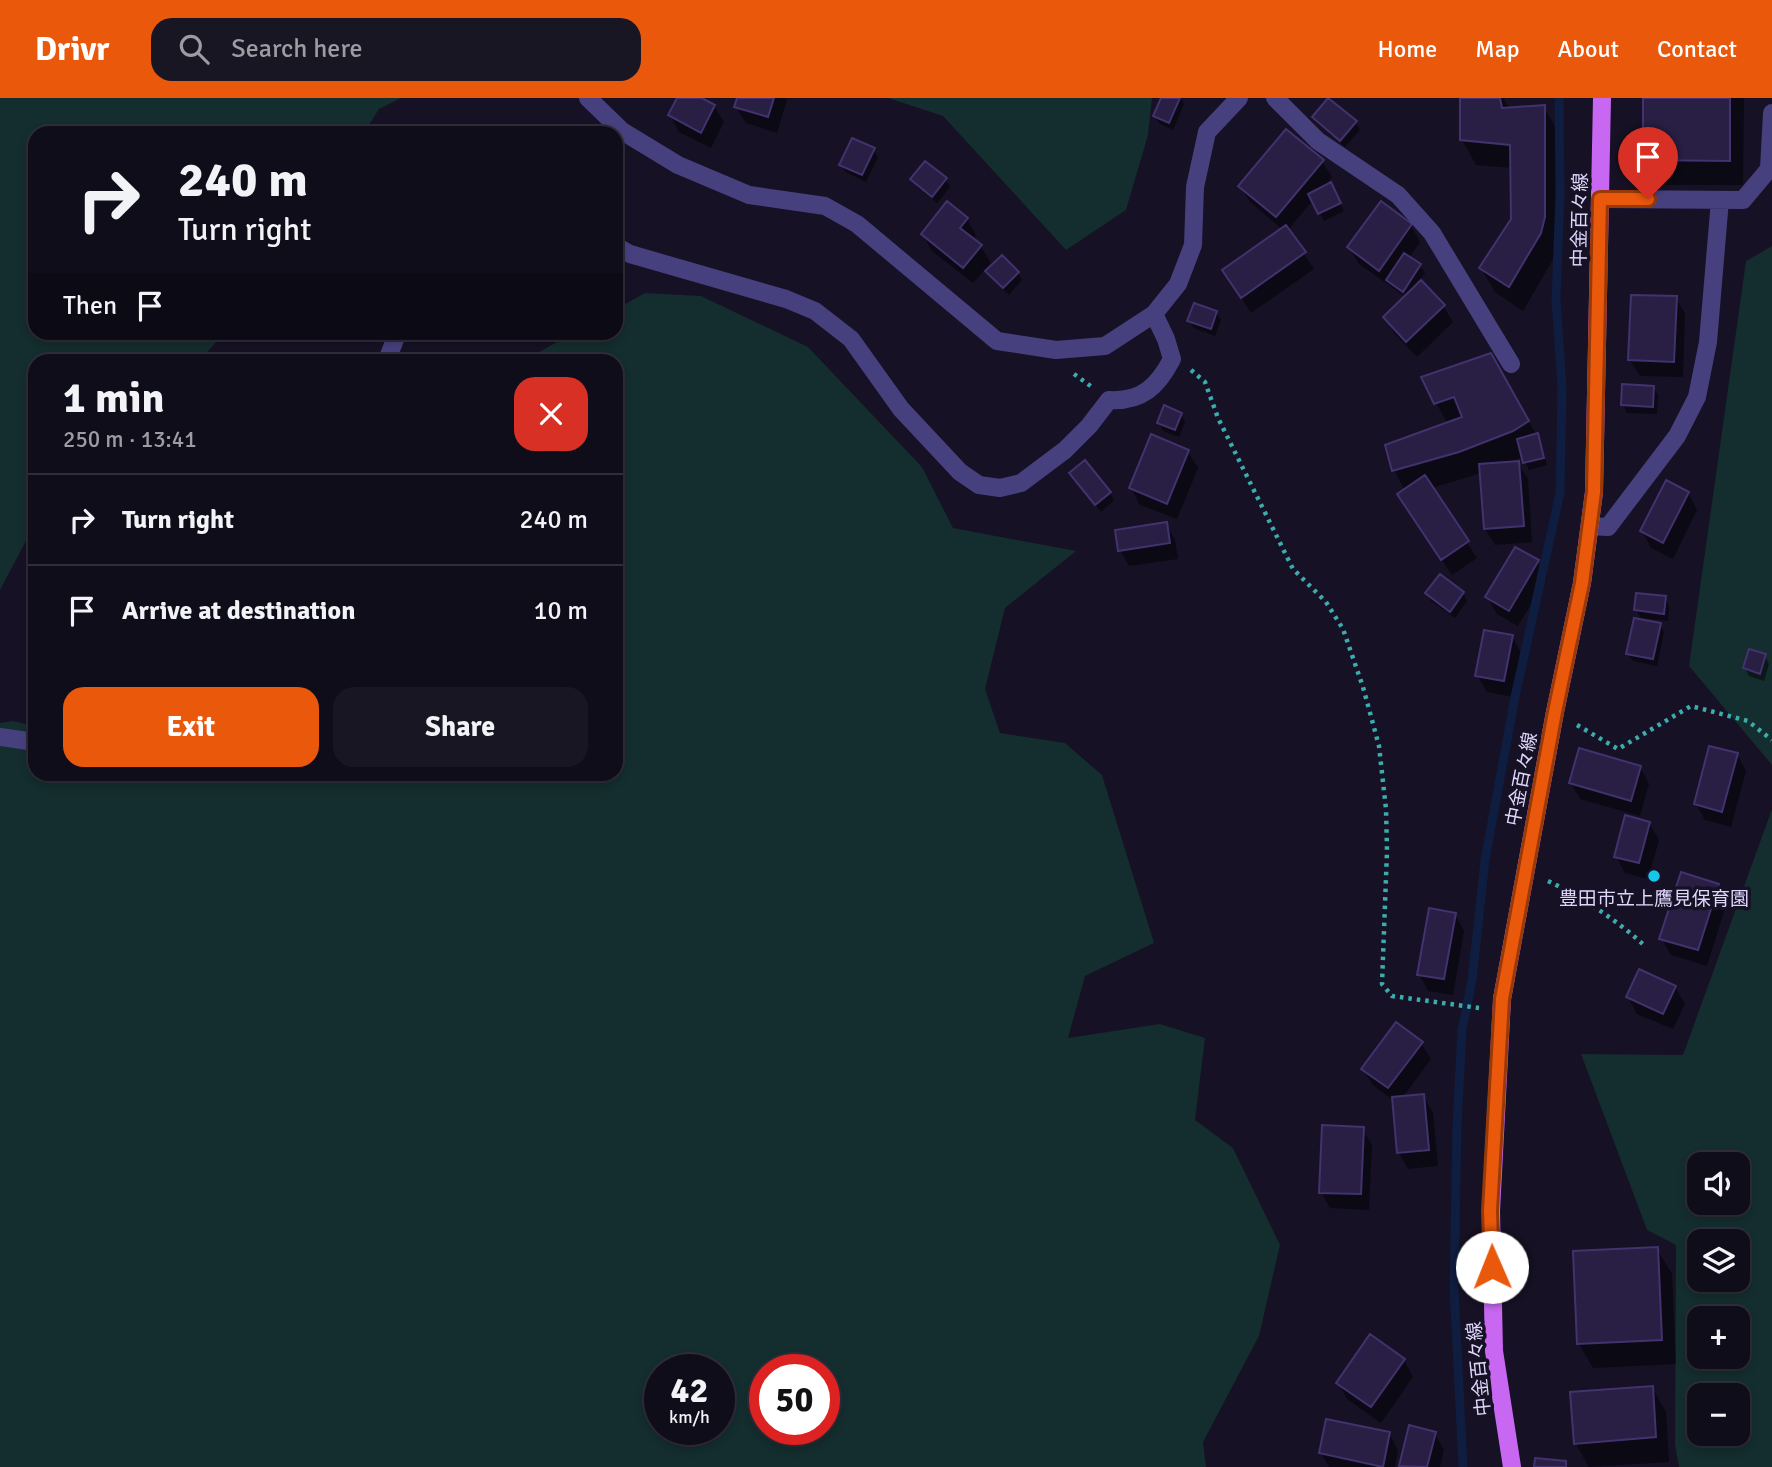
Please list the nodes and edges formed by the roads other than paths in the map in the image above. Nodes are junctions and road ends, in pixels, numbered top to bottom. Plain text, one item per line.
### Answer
1 (588, 98) edge
2 (1239, 98) edge
3 (1275, 98) edge
4 (1602, 98) edge
5 (1772, 113) edge
6 (617, 126) edge
7 (623, 132) edge
8 (1600, 199) junction
9 (1720, 200) junction
10 (623, 250) edge
11 (1154, 314) junction
12 (1511, 364) dead end
13 (1590, 526) junction
14 (0, 737) edge
15 (28, 742) edge
16 (1513, 1467) edge

1 - 6 street
2 - 11 street
3 - 12 street
4 - 8 main road, 中金百々線
5 - 9 street
7 - 11 street
8 - 9 street
8 - 13 main road, 中金百々線
9 - 13 street
10 - 11 street
13 - 16 main road, 中金百々線
14 - 15 street

